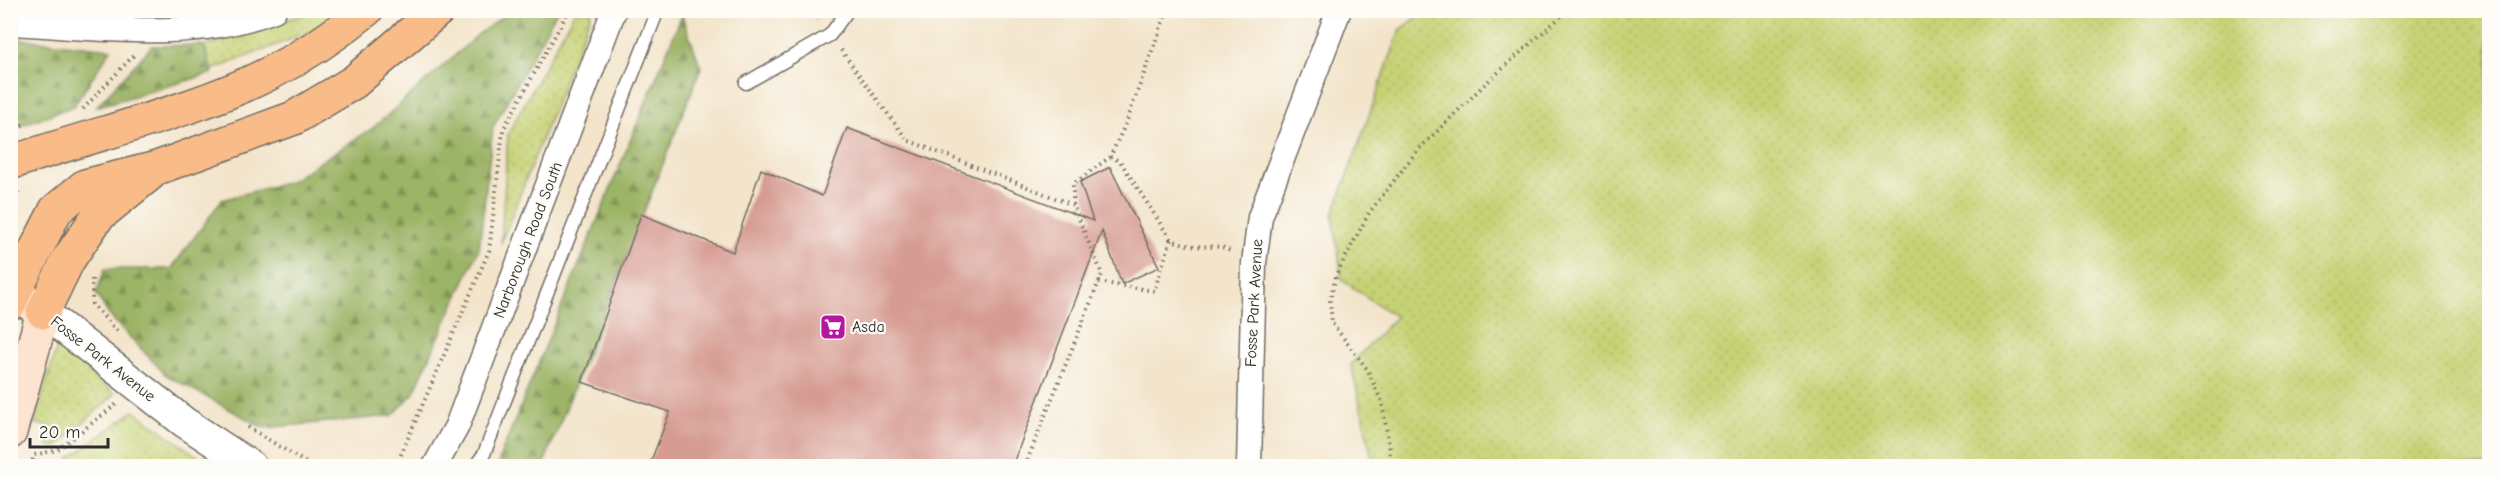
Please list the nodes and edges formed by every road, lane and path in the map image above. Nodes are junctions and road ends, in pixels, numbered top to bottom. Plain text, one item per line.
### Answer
1 (274, 10) edge
2 (366, 10) edge
3 (438, 10) edge
4 (569, 10) edge
5 (614, 10) edge
6 (620, 10) edge
7 (658, 10) edge
8 (848, 10) edge
9 (1167, 10) edge
10 (1339, 10) edge
11 (1568, 10) edge
12 (10, 23) edge
13 (157, 31) junction
14 (830, 35) junction
15 (603, 43) junction
16 (746, 83) dead end
17 (80, 111) dead end
18 (34, 122) dead end
19 (10, 128) edge
20 (1110, 158) junction
21 (10, 163) edge
22 (157, 168) junction
23 (1073, 205) junction
24 (1171, 240) junction
25 (1254, 263) junction
26 (92, 271) dead end
27 (1099, 282) junction
28 (12, 296) edge
29 (43, 312) junction
30 (121, 335) dead end
31 (121, 400) dead end
32 (10, 432) edge
33 (31, 466) edge
34 (251, 466) edge
35 (396, 466) edge
36 (435, 466) edge
37 (475, 466) edge
38 (1025, 466) edge
39 (1249, 466) edge
40 (1389, 466) edge

1 - 13 street
2 - 21 main road
3 - 22 main road
4 - 35 path
5 - 15 street, Narborough Road South
6 - 15 lane
7 - 37 lane
8 - 14 lane
9 - 20 path
10 - 25 street, Fosse Park Avenue
11 - 40 path
12 - 13 street
13 - 17 path
14 - 16 lane
14 - 23 path
15 - 36 street, Narborough Road South
18 - 19 path
20 - 23 path
20 - 24 path
22 - 28 main road
22 - 29 main road
23 - 27 path
24 - 25 path
24 - 27 path
25 - 39 street, Fosse Park Avenue
26 - 30 path
27 - 38 path
28 - 29 main road
29 - 32 main road
29 - 34 street, Fosse Park Avenue
31 - 33 path

